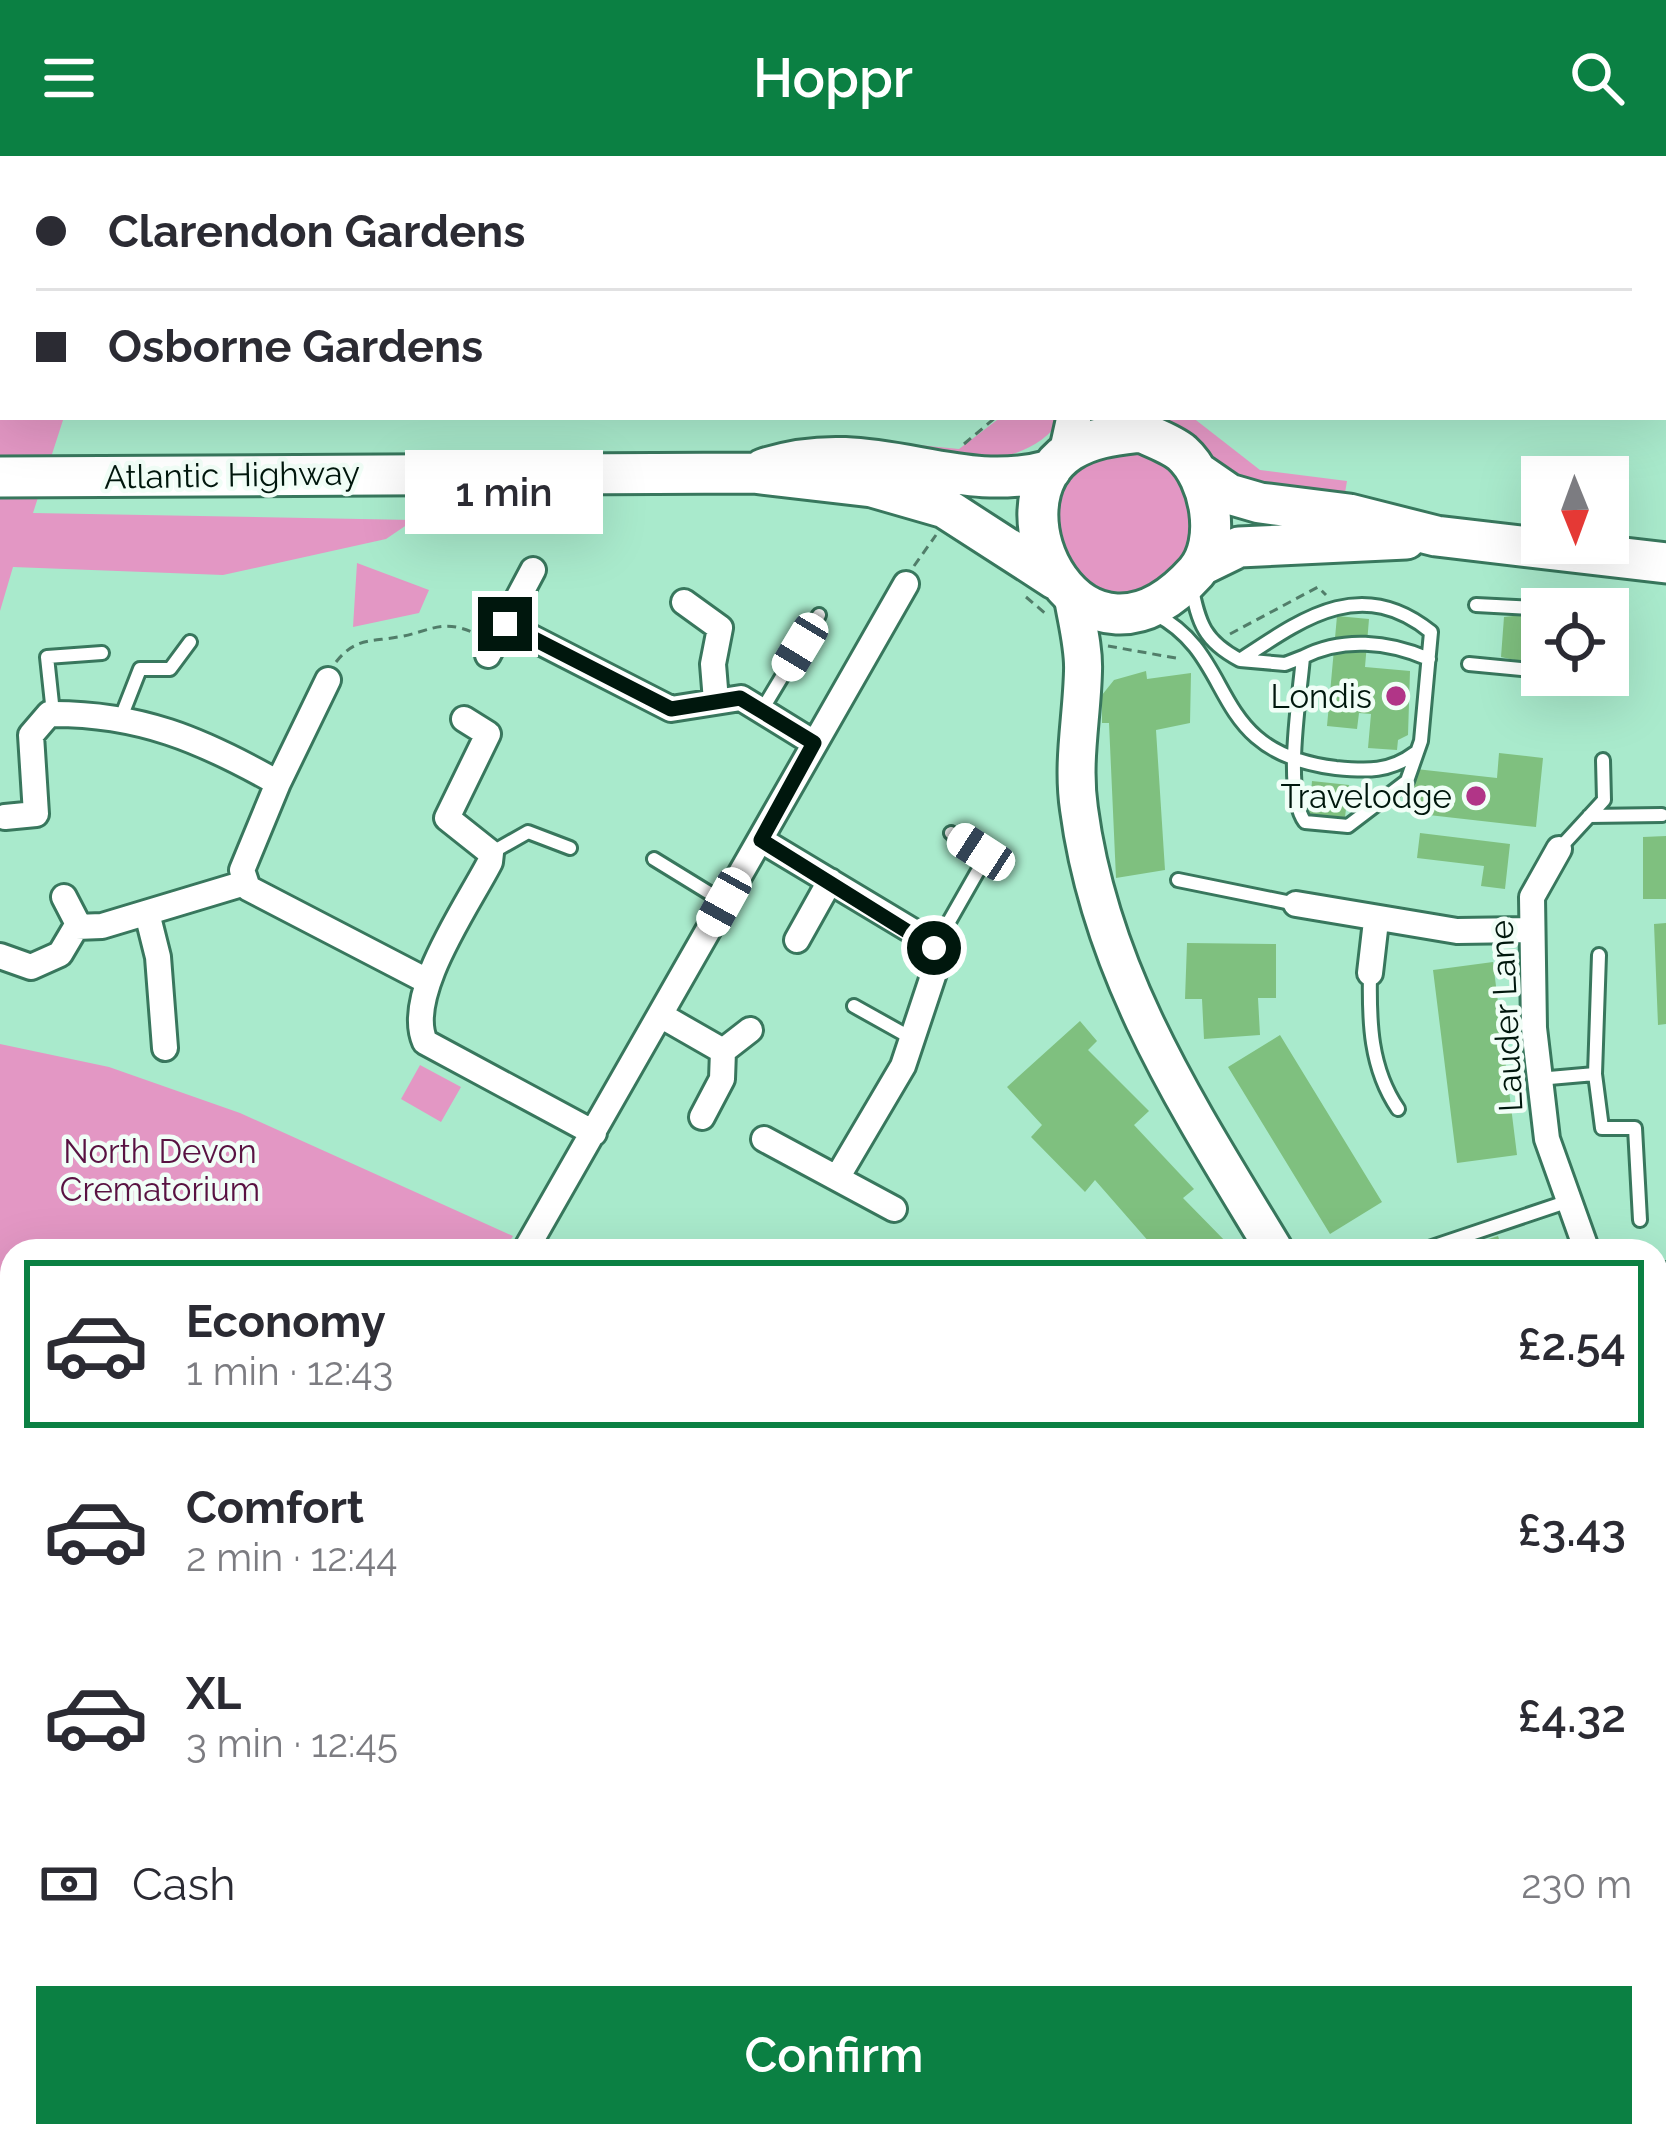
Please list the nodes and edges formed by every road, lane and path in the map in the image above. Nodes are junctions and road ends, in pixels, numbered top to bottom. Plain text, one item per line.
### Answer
1 (1135, 424) edge
2 (1064, 447) edge
3 (753, 472) junction
4 (1197, 472) junction
5 (0, 477) edge
6 (940, 529) dead end
7 (1436, 536) junction
8 (1666, 563) edge
9 (533, 570) dead end
10 (1196, 572) junction
11 (906, 584) joint
12 (1064, 588) junction
13 (684, 602) dead end
14 (1476, 605) dead end
15 (1521, 607) edge
16 (1139, 611) junction
17 (819, 615) dead end
18 (496, 641) junction
19 (190, 642) dead end
20 (103, 653) dead end
21 (1303, 657) junction
22 (1429, 658) junction
23 (1240, 660) junction
24 (1469, 664) dead end
25 (1521, 668) edge
26 (1084, 672) junction
27 (328, 680) joint
28 (716, 701) junction
29 (762, 710) junction
30 (53, 714) junction
31 (464, 718) dead end
32 (120, 720) junction
33 (488, 734) junction
34 (1421, 741) junction
35 (514, 743) dead end
36 (814, 743) junction
37 (1603, 760) dead end
38 (1295, 761) junction
39 (278, 783) junction
40 (36, 814) junction
41 (62, 814) dead end
42 (1662, 815) dead end
43 (1589, 816) junction
44 (5, 817) dead end
45 (951, 833) dead end
46 (761, 840) junction
47 (570, 848) dead end
48 (1559, 849) joint
49 (490, 858) junction
50 (653, 859) dead end
51 (1178, 880) dead end
52 (830, 881) junction
53 (245, 883) junction
54 (64, 897) dead end
55 (724, 902) junction
56 (1296, 904) joint
57 (147, 913) junction
58 (1376, 921) junction
59 (79, 926) junction
60 (1532, 930) junction
61 (796, 940) dead end
62 (934, 948) junction
63 (1598, 955) dead end
64 (0, 956) edge
65 (1370, 973) joint
66 (427, 981) junction
67 (854, 1006) dead end
68 (662, 1016) junction
69 (749, 1030) dead end
70 (913, 1039) junction
71 (165, 1048) dead end
72 (723, 1051) junction
73 (1595, 1074) junction
74 (1538, 1079) junction
75 (1398, 1109) dead end
76 (702, 1117) dead end
77 (594, 1133) junction
78 (764, 1139) dead end
79 (837, 1178) junction
80 (1566, 1202) junction
81 (894, 1210) dead end
82 (1640, 1220) dead end
83 (532, 1239) edge
84 (1268, 1239) edge
85 (1456, 1239) edge
86 (1582, 1239) edge

1 - 2 highway
1 - 4 highway
2 - 3 highway, Atlantic Highway
2 - 12 highway
3 - 5 highway, Atlantic Highway
3 - 12 highway, Atlantic Highway
4 - 7 highway
4 - 10 highway
6 - 11 path
7 - 8 highway
7 - 10 highway
9 - 18 street
10 - 16 highway
10 - 23 lane
11 - 36 street
12 - 16 highway
12 - 26 main road
13 - 28 street
14 - 15 lane
16 - 26 main road
16 - 38 lane
17 - 29 lane
18 - 27 path
18 - 28 street
19 - 32 lane
20 - 30 lane
21 - 22 lane
21 - 23 lane
21 - 38 lane
22 - 23 lane
22 - 34 lane
24 - 25 lane
26 - 84 main road
27 - 39 street
28 - 29 street
29 - 36 street
30 - 32 street
30 - 40 street
31 - 33 street
32 - 39 street
33 - 35 street
33 - 49 street
34 - 38 lane
34 - 38 lane
36 - 46 street
37 - 43 lane
39 - 53 street
40 - 41 street
40 - 44 street
42 - 43 lane
43 - 48 lane
45 - 62 lane
46 - 52 street
46 - 55 street
47 - 49 lane
48 - 60 street, Lauder Lane
49 - 66 street
50 - 55 lane
51 - 56 lane
52 - 61 street
52 - 62 street
53 - 57 street
53 - 66 street
54 - 59 street
55 - 68 street
56 - 58 street
57 - 59 street
57 - 71 street
58 - 60 street
58 - 65 street
59 - 64 street
60 - 74 street, Lauder Lane
62 - 70 street
63 - 73 lane
65 - 75 lane
66 - 77 street
67 - 70 lane
68 - 72 street
68 - 77 street
69 - 72 street
70 - 79 street
72 - 76 street
73 - 74 lane
73 - 82 lane
74 - 80 street, Lauder Lane
77 - 83 street
78 - 79 street
79 - 81 street
80 - 85 lane
80 - 86 street, Lauder Lane

